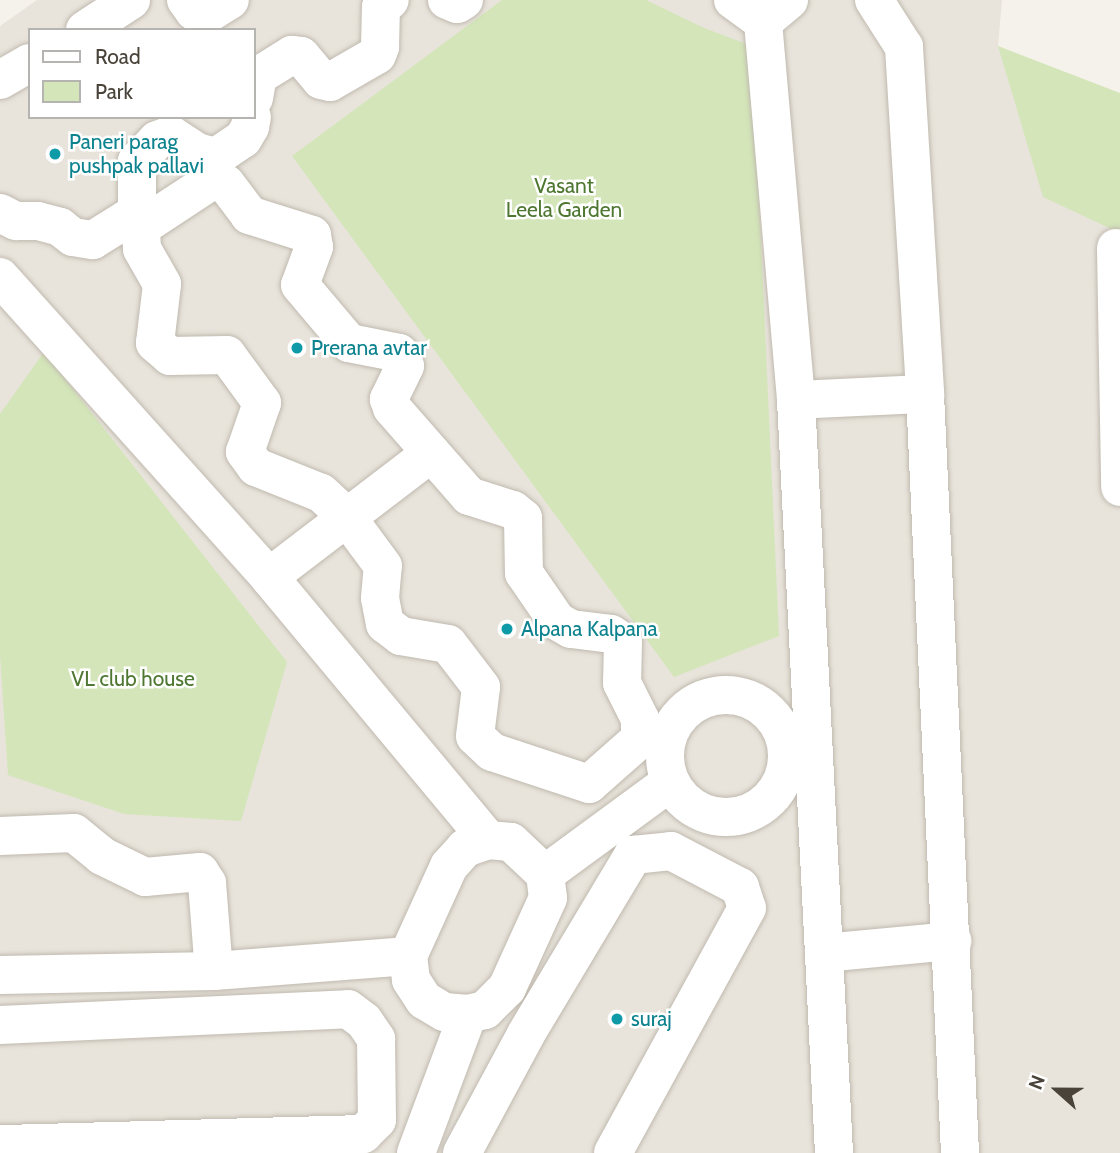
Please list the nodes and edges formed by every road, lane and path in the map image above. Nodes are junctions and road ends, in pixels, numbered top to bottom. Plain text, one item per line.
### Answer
1 (131, 0) edge
2 (186, 0) edge
3 (230, 0) edge
4 (390, 0) edge
5 (447, 0) edge
6 (464, 0) edge
7 (874, 0) edge
8 (762, 7) edge
9 (88, 28) edge
10 (28, 63) edge
11 (0, 80) edge
12 (256, 87) edge
13 (251, 119) edge
14 (0, 213) edge
15 (1116, 248) dead end
16 (0, 277) edge
17 (925, 394) junction
18 (796, 400) junction
19 (431, 453) junction
20 (1120, 487) edge
21 (346, 516) junction
22 (269, 577) junction
23 (801, 760) junction
24 (669, 783) junction
25 (0, 836) edge
26 (488, 840) junction
27 (545, 874) junction
28 (952, 941) junction
29 (824, 953) junction
30 (408, 957) junction
31 (96, 971) junction
32 (214, 971) junction
33 (0, 975) edge
34 (477, 1012) junction
35 (99, 1021) junction
36 (0, 1025) edge
37 (526, 1034) junction
38 (0, 1144) edge
39 (416, 1153) edge
40 (462, 1153) edge
41 (613, 1153) edge
42 (834, 1153) edge
43 (960, 1153) edge

1 - 9 street
2 - 3 street
4 - 12 street
5 - 6 street
7 - 17 street
8 - 18 street
10 - 11 street
13 - 14 street
15 - 20 street
16 - 22 street
17 - 18 street
17 - 28 street
18 - 23 street
19 - 21 street
19 - 21 street
19 - 21 street
21 - 22 street
22 - 26 street
23 - 24 street
23 - 24 street
23 - 29 street
24 - 27 street
25 - 32 street
26 - 27 street
26 - 30 street
27 - 34 street
28 - 29 street
28 - 43 street
29 - 42 street
30 - 32 street
30 - 34 street
31 - 32 street
31 - 33 street
31 - 35 street
34 - 37 street
34 - 39 street
35 - 36 street
35 - 38 street
37 - 40 street
37 - 41 street

